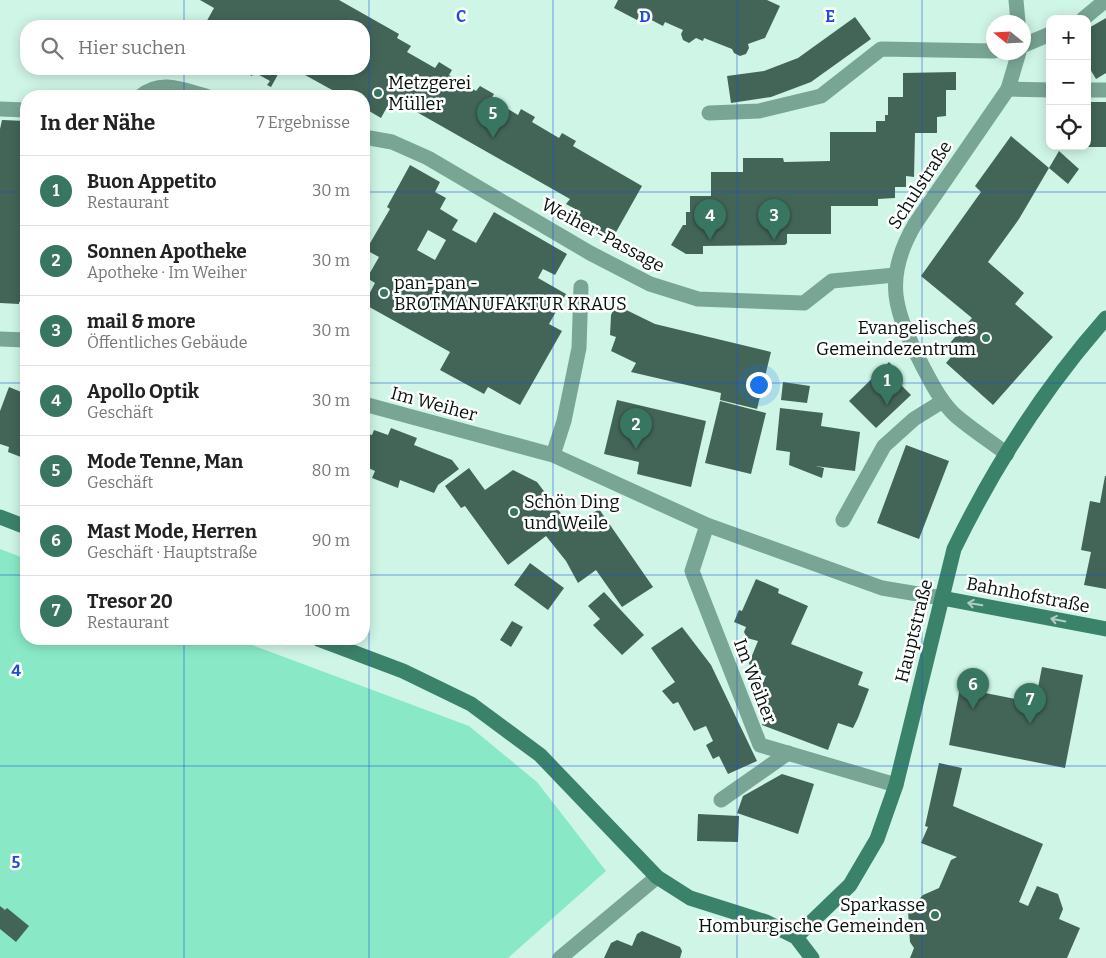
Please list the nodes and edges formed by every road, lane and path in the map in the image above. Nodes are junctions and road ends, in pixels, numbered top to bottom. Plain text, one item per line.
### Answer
1 (1016, 0) edge
2 (1106, 0) edge
3 (1017, 15) edge
4 (1088, 15) edge
5 (1046, 36) edge
6 (1031, 42) edge
7 (986, 51) edge
8 (1017, 60) edge
9 (1008, 89) junction
10 (155, 90) edge
11 (186, 90) edge
12 (1046, 90) edge
13 (1091, 90) edge
14 (1106, 90) edge
15 (0, 109) edge
16 (20, 110) edge
17 (709, 113) dead end
18 (370, 138) edge
19 (895, 275) junction
20 (581, 287) dead end
21 (1106, 318) edge
22 (0, 339) edge
23 (20, 340) edge
24 (943, 401) junction
25 (370, 406) edge
26 (1007, 454) junction
27 (553, 455) junction
28 (0, 517) edge
29 (842, 520) dead end
30 (20, 525) edge
31 (706, 525) junction
32 (942, 598) junction
33 (1106, 629) edge
34 (334, 645) edge
35 (788, 753) junction
36 (896, 785) junction
37 (721, 800) dead end
38 (657, 876) junction
39 (796, 937) junction
40 (560, 958) edge
41 (812, 958) edge

1 - 3 street
2 - 4 street
5 - 6 street
7 - 17 street
8 - 9 street, Schulstraße
9 - 12 street
9 - 19 street, Schulstraße
10 - 11 street
13 - 14 street
15 - 16 street
18 - 19 street, Weiher-Passage
19 - 24 street, Schulstraße
20 - 27 street
21 - 26 street, Hauptstraße
22 - 23 street
24 - 26 street, Schulstraße
24 - 29 street
25 - 27 street, Im Weiher
26 - 32 street, Hauptstraße
27 - 31 street, Im Weiher
28 - 30 street
31 - 32 street, Im Weiher
31 - 35 street, Im Weiher
33 -> 32 street, Bahnhofstraße
32 - 36 street, Hauptstraße
34 - 38 street
35 - 36 street, Im Weiher
35 - 37 street
36 - 39 street, Hauptstraße
38 - 39 street
38 - 40 street
39 - 41 street

